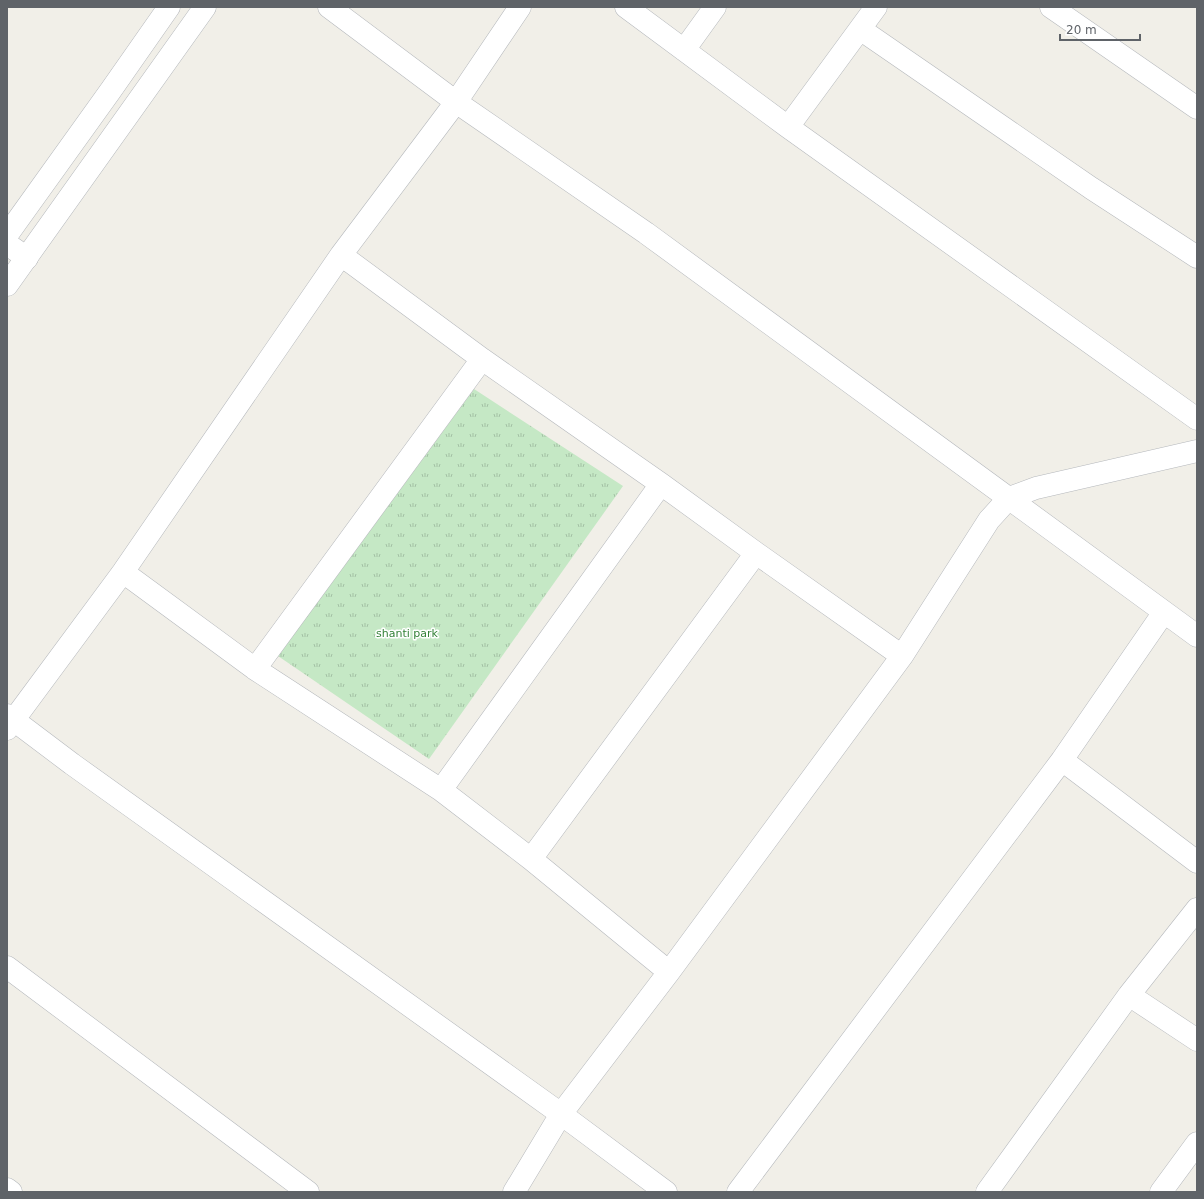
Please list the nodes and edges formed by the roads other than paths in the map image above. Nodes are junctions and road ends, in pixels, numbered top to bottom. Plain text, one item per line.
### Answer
1 (169, 7) edge
2 (205, 7) edge
3 (329, 7) edge
4 (520, 7) edge
5 (626, 7) edge
6 (715, 7) edge
7 (876, 7) edge
8 (1051, 7) edge
9 (860, 29) junction
10 (684, 50) junction
11 (456, 102) junction
12 (1197, 108) edge
13 (788, 127) junction
14 (7, 234) edge
15 (7, 244) edge
16 (341, 255) junction
17 (1196, 255) edge
18 (27, 258) junction
19 (7, 285) edge
20 (482, 359) junction
21 (1197, 419) edge
22 (1197, 451) edge
23 (661, 484) junction
24 (1009, 498) junction
25 (756, 553) junction
26 (123, 572) junction
27 (1164, 612) junction
28 (1197, 636) edge
29 (902, 656) junction
30 (255, 669) junction
31 (9, 721) edge
32 (1062, 760) junction
33 (441, 790) junction
34 (531, 858) junction
35 (1197, 862) edge
36 (1197, 909) edge
37 (7, 967) edge
38 (669, 972) junction
39 (1129, 995) junction
40 (1197, 1040) edge
41 (561, 1114) junction
42 (1197, 1143) edge
43 (7, 1189) edge
44 (11, 1192) edge
45 (308, 1192) edge
46 (514, 1192) edge
47 (666, 1192) edge
48 (738, 1192) edge
49 (987, 1192) edge
50 (1161, 1192) edge

1 - 14 street
2 - 18 street
3 - 11 street
4 - 11 street
5 - 10 street
6 - 10 street
7 - 9 street
8 - 12 street
9 - 13 street
9 - 17 street
10 - 13 street
11 - 16 street
11 - 24 street
13 - 21 street
15 - 18 street
16 - 20 street
16 - 26 street
18 - 19 street
20 - 23 street
20 - 30 street
22 - 24 street
23 - 25 street
23 - 33 street
24 - 27 street
24 - 29 street
25 - 29 street
25 - 34 street
26 - 30 street
26 - 31 street
27 - 28 street
27 - 32 street
29 - 38 street
30 - 33 street
31 - 41 street
32 - 35 street
32 - 48 street
33 - 34 street
34 - 38 street
36 - 39 street
37 - 45 street
38 - 41 street
39 - 40 street
39 - 49 street
41 - 46 street
41 - 47 street
42 - 50 street
43 - 44 street

